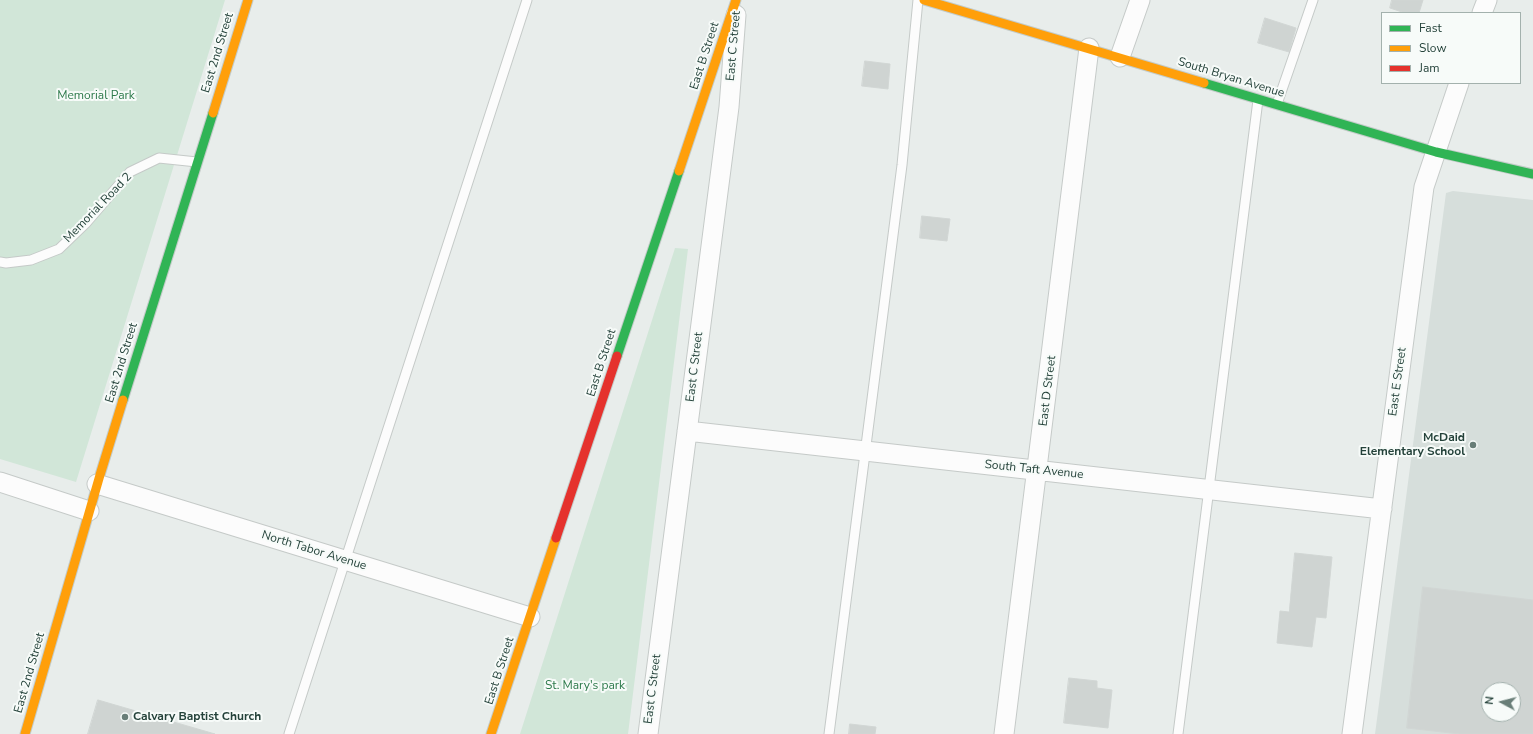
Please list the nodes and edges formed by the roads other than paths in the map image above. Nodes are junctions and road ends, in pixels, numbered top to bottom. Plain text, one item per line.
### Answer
1 (248, 0) edge
2 (527, 0) edge
3 (737, 0) edge
4 (918, 0) edge
5 (924, 0) edge
6 (1140, 0) edge
7 (1313, 0) edge
8 (1487, 0) edge
9 (948, 3) edge
10 (1482, 12) edge
11 (1089, 48) junction
12 (1120, 57) junction
13 (1459, 84) edge
14 (1258, 98) junction
15 (1277, 104) junction
16 (1436, 152) junction
17 (197, 162) junction
18 (1533, 174) edge
19 (0, 262) edge
20 (687, 431) junction
21 (866, 452) junction
22 (1038, 471) junction
23 (0, 482) edge
24 (97, 484) junction
25 (1209, 490) junction
26 (1382, 509) junction
27 (89, 511) junction
28 (346, 560) junction
29 (530, 618) junction
30 (25, 734) edge
31 (289, 734) edge
32 (492, 734) edge
33 (648, 734) edge
34 (829, 734) edge
35 (1004, 734) edge
36 (1178, 734) edge
37 (1352, 734) edge

1 - 17 street, East 2nd Street
2 - 28 lane
3 - 20 street, East C Street
3 - 29 street, East B Street
4 - 21 lane
5 - 9 street, South Bryan Avenue
6 - 12 street
7 - 15 lane
8 - 10 street
9 - 11 street, South Bryan Avenue
11 - 12 street, South Bryan Avenue
11 - 22 street, East D Street
12 - 14 street, South Bryan Avenue
13 - 16 street, East E Street
14 - 15 street, South Bryan Avenue
14 - 25 lane
15 - 16 street, South Bryan Avenue
16 - 18 street, South Bryan Avenue
16 - 26 street, East E Street
17 - 19 lane, Memorial Road 2
17 - 24 street, East 2nd Street
20 - 21 street, South Taft Avenue
20 - 33 street, East C Street
21 - 22 street, South Taft Avenue
21 - 34 lane
22 - 25 street, South Taft Avenue
22 - 35 street, East D Street
23 - 27 street
24 - 27 street, East 2nd Street
24 - 28 street, North Tabor Avenue
25 - 26 street, South Taft Avenue
25 - 36 lane
26 - 37 street, East E Street
27 - 30 street, East 2nd Street
28 - 29 street, North Tabor Avenue
28 - 31 lane
29 - 32 street, East B Street

